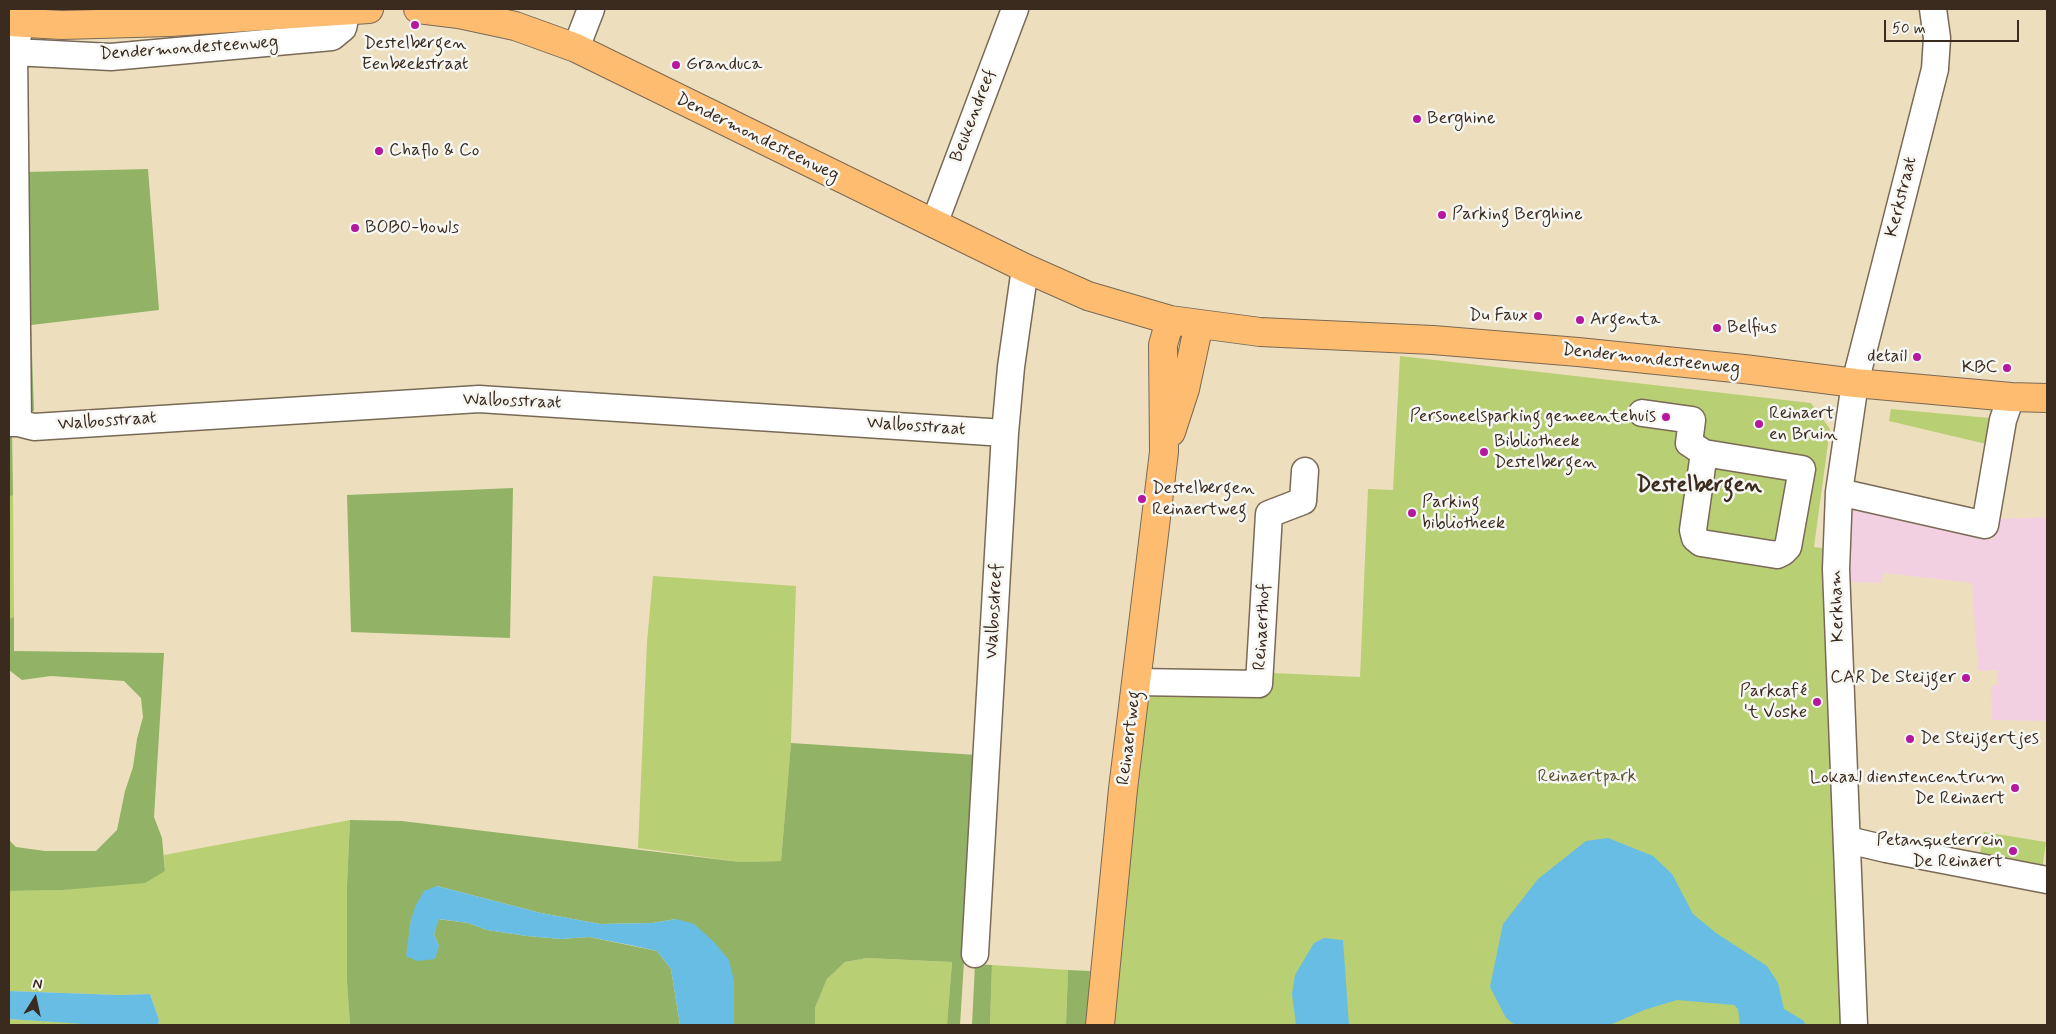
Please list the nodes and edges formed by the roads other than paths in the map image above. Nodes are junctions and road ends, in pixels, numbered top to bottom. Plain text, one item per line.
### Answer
1 (418, 9) edge
2 (591, 9) edge
3 (1015, 9) edge
4 (1933, 9) edge
5 (358, 10) edge
6 (514, 17) edge
7 (15, 23) edge
8 (576, 48) junction
9 (14, 52) junction
10 (934, 224) junction
11 (1025, 268) junction
12 (1168, 328) junction
13 (1197, 332) junction
14 (1855, 383) junction
15 (2011, 398) junction
16 (2047, 398) edge
17 (1642, 413) dead end
18 (14, 423) edge
19 (1005, 433) junction
20 (1164, 452) junction
21 (1704, 454) junction
22 (1305, 470) dead end
23 (1801, 478) junction
24 (1840, 488) junction
25 (1137, 682) junction
26 (1848, 840) junction
27 (2047, 880) edge
28 (975, 954) dead end
29 (1100, 1025) edge
30 (1854, 1025) edge

1 - 6 main road, Dendermondesteenweg
2 - 8 street
3 - 10 street, Beukendreef
4 - 14 street, Kerkstraat
5 - 7 main road, Dendermondesteenweg
5 - 9 street, Dendermondesteenweg
6 - 8 main road, Dendermondesteenweg
7 - 9 street
8 - 10 main road, Dendermondesteenweg
9 - 18 street
10 - 11 main road, Dendermondesteenweg
11 - 12 main road, Dendermondesteenweg
11 - 19 street, Walbosdreef
12 - 13 main road, Dendermondesteenweg
12 - 20 main road, Reinaertweg
13 - 14 main road, Dendermondesteenweg
13 - 20 main road, Reinaertweg
14 - 15 main road, Dendermondesteenweg
14 - 24 street, Kerkham
15 - 16 main road, Dendermondesteenweg
15 - 24 street
17 - 21 street
18 - 19 street, Walbosstraat
19 - 28 street, Walbosdreef
20 - 25 main road, Reinaertweg
21 - 23 street
21 - 23 street
22 - 25 street, Reinaerthof
23 - 24 street
24 - 26 street, Kerkham
25 - 29 main road, Reinaertweg
26 - 27 street
26 - 30 street, Kerkham

